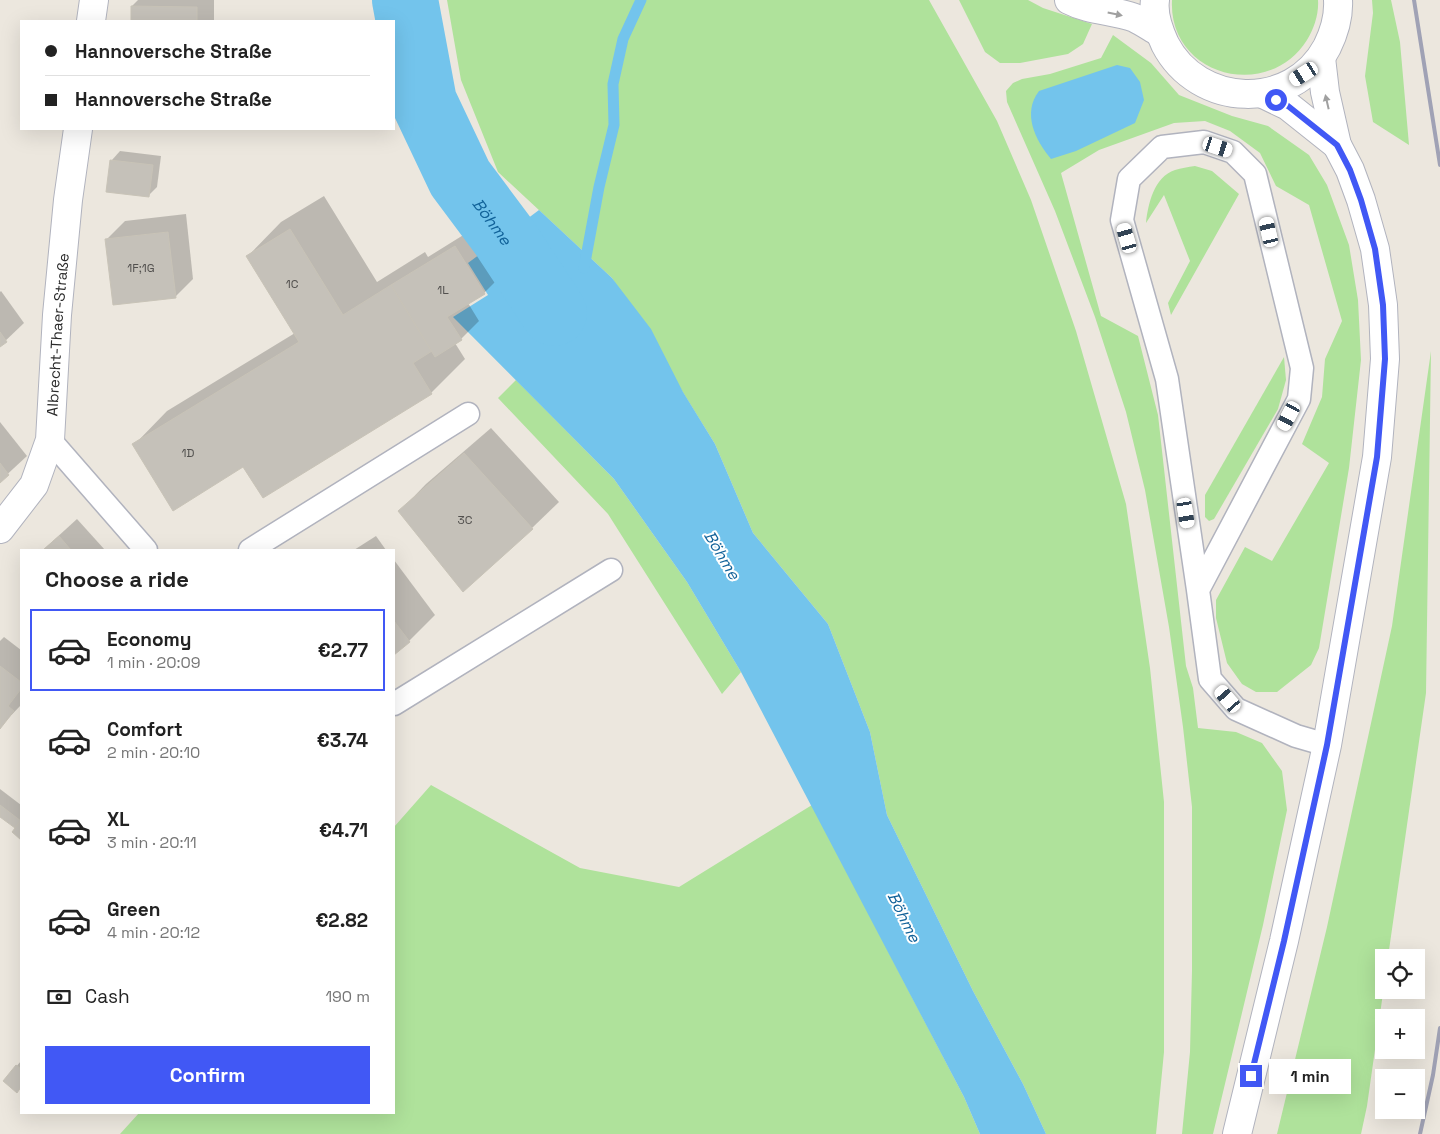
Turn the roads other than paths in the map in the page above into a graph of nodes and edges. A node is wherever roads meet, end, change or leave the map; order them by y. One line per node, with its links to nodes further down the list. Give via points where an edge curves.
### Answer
1 (94, 0): 5 (main road)
2 (1069, 0): 6 (main road, one-way to 6, via 1135,18)
3 (1155, 0): 6 (main road)
4 (1338, 0): 7 (main road, via 1333,35)
5 (91, 20)
6 (1159, 32): 8 (main road, via 1171,56 1189,74 1212,88 1237,94)
7 (1321, 58): 8 (main road, via 1285,87); 10 (main road, one-way to 7)
8 (1263, 94): 10 (main road, via 1288,106)
9 (78, 130): 12 (main road, Albrecht-Thaer-Straße, via 58,306)
10 (1337, 145): 19 (main road, via 1361,200 1375,249 1383,305 1385,359 1377,457)
11 (468, 414): 15 (lane)
12 (50, 440): 13 (main road, Albrecht-Thaer-Straße, via 34,485); 14 (lane)
13 (0, 529)
14 (145, 549)
15 (252, 549)
16 (612, 570): 18 (lane)
17 (1198, 590): 17 (lane, via 1298,399 1302,368 1255,174 1233,152 1204,142 1162,147 1129,179 1122,220 1167,379); 19 (lane, via 1210,679 1236,710 1296,736)
18 (395, 703)
19 (1327, 745): 20 (main road)
20 (1237, 1134)

